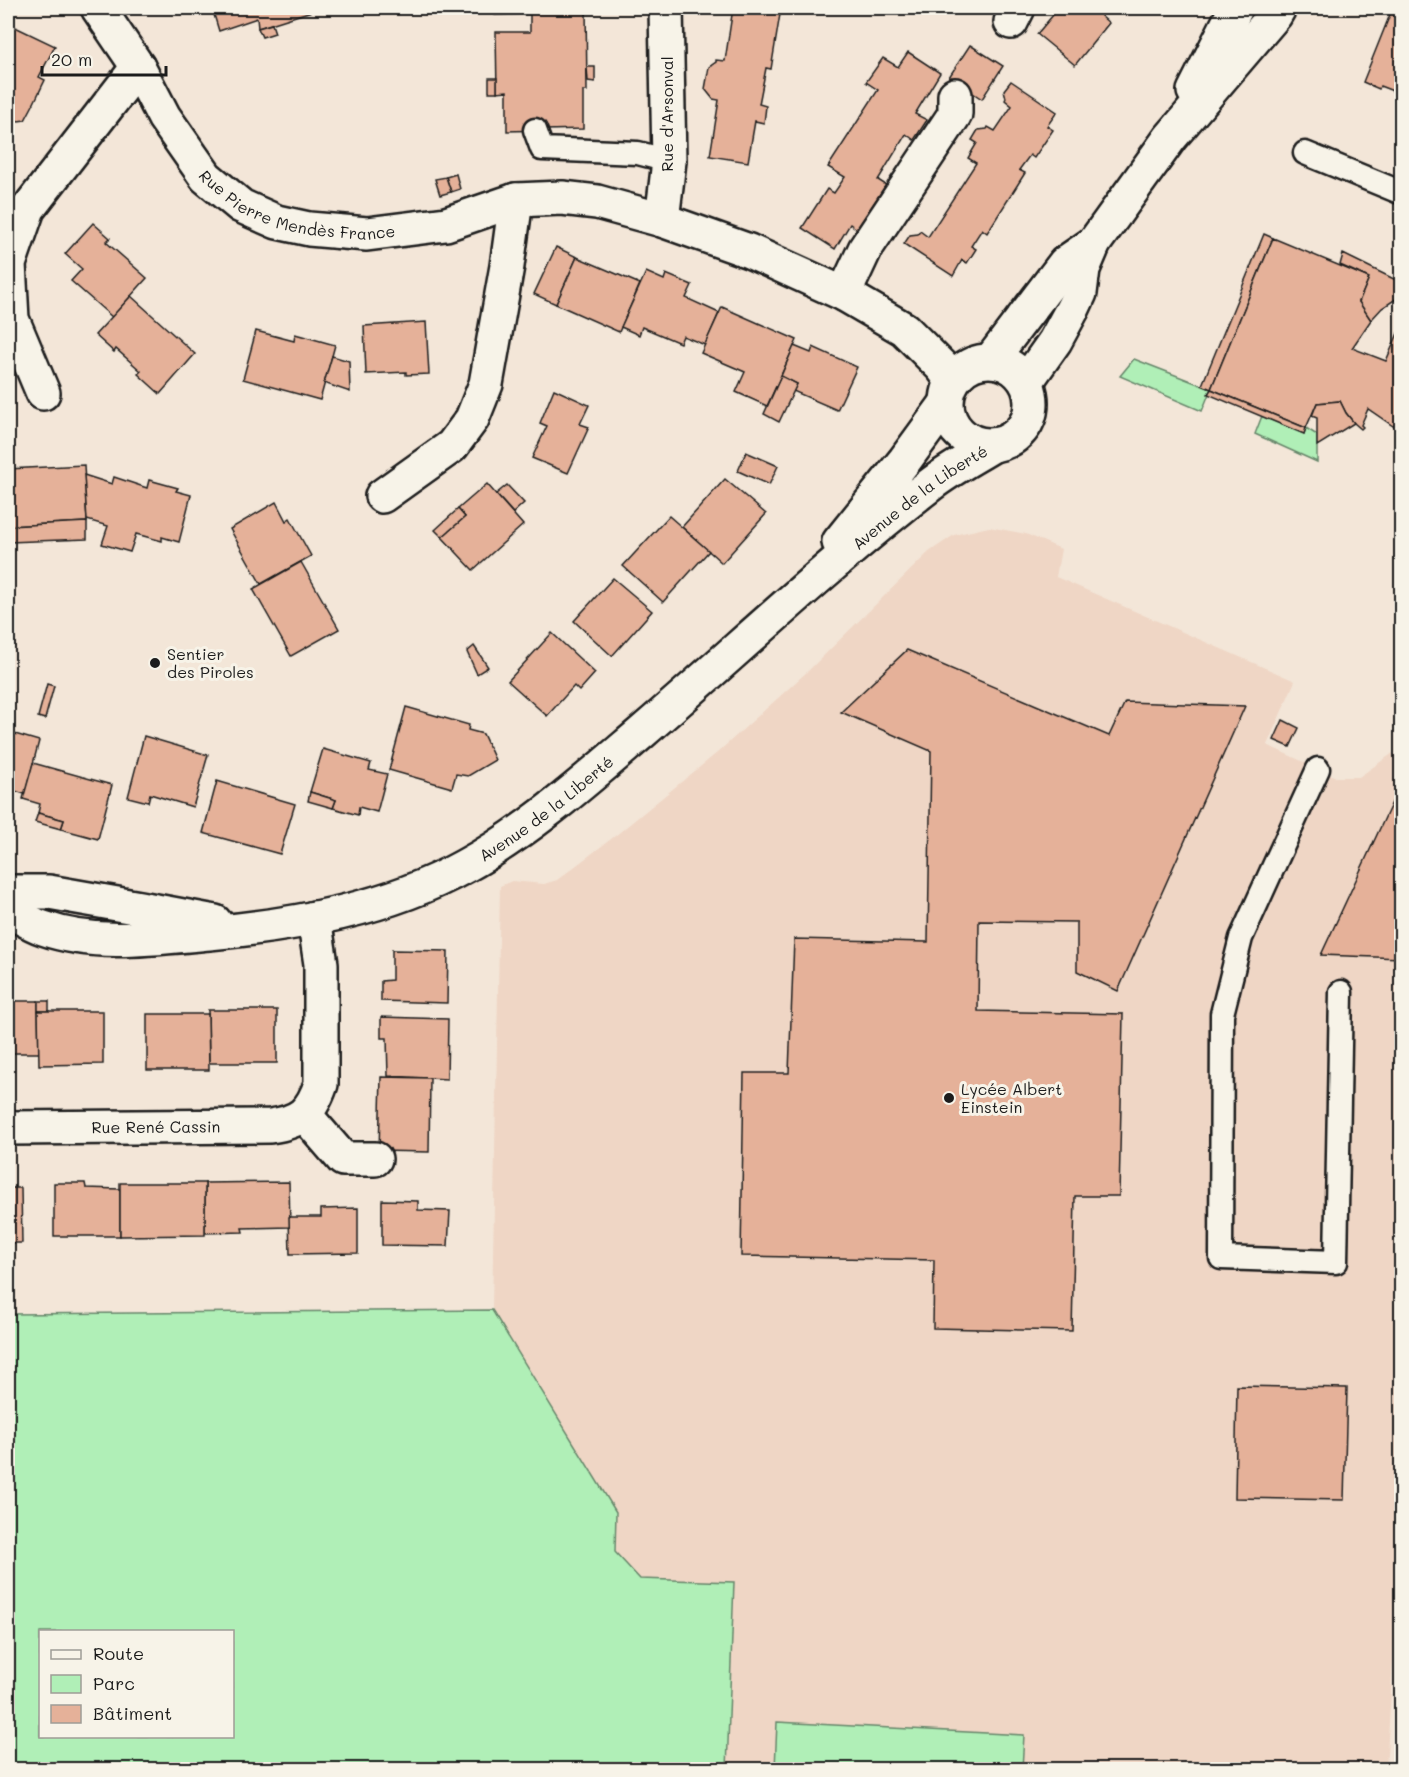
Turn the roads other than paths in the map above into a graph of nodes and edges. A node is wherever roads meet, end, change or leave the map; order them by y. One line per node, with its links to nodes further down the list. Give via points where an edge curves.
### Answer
1 (98, 8): 5 (street, Rue Pierre Mendès France)
2 (666, 8): 10 (street, Rue d'Arsonval)
3 (1236, 8): 8 (street)
4 (1279, 8): 8 (street)
5 (138, 67): 12 (street, Rue Pierre Mendès France, via 164,117 206,177 241,206 276,222 367,234 446,224); 19 (street, via 28,209 9,264 12,319)
6 (956, 95): 15 (street, via 955,114 865,249)
7 (535, 130): 10 (lane, via 542,149 638,153)
8 (1170, 138): 14 (street)
9 (1305, 153): 11 (lane)
10 (669, 161): 13 (street, Rue d'Arsonval)
11 (1401, 193)
12 (516, 200): 13 (street, Rue Pierre Mendès France, via 562,198 597,202); 21 (street, via 486,384 472,419 452,446)
13 (662, 220): 15 (street, Rue Pierre Mendès France, via 749,251)
14 (1094, 243): 16 (street, via 1065,263); 17 (street, via 1073,308)
15 (844, 294): 18 (street, Rue Pierre Mendès France, via 904,329 942,367)
16 (991, 360): 17 (street, via 1005,363); 18 (street, via 959,371)
17 (1026, 382): 20 (street, via 1031,394 1027,422 1007,441)
18 (949, 392): 20 (street, via 948,415 960,435); 22 (street, Avenue de la Liberté, via 905,460)
19 (43, 393)
20 (993, 445): 22 (street, Avenue de la Liberté, via 932,484)
21 (382, 496)
22 (793, 598): 26 (street, Avenue de la Liberté, via 722,664 538,819 465,866 410,891)
23 (1318, 769): 28 (lane, via 1241,938 1222,1014 1221,1258 1336,1262)
24 (8, 892): 27 (street, Avenue de la Liberté, via 49,892)
25 (8, 910): 27 (street, Avenue de la Liberté, via 42,928 80,938 140,940)
26 (314, 918): 27 (street, Avenue de la Liberté); 29 (street, via 321,964 321,1084 315,1101)
27 (249, 929)
28 (1341, 992)
29 (304, 1114): 30 (street, Rue René Cassin, via 287,1124 270,1126); 31 (street, via 343,1159)
30 (8, 1128)
31 (375, 1159)

